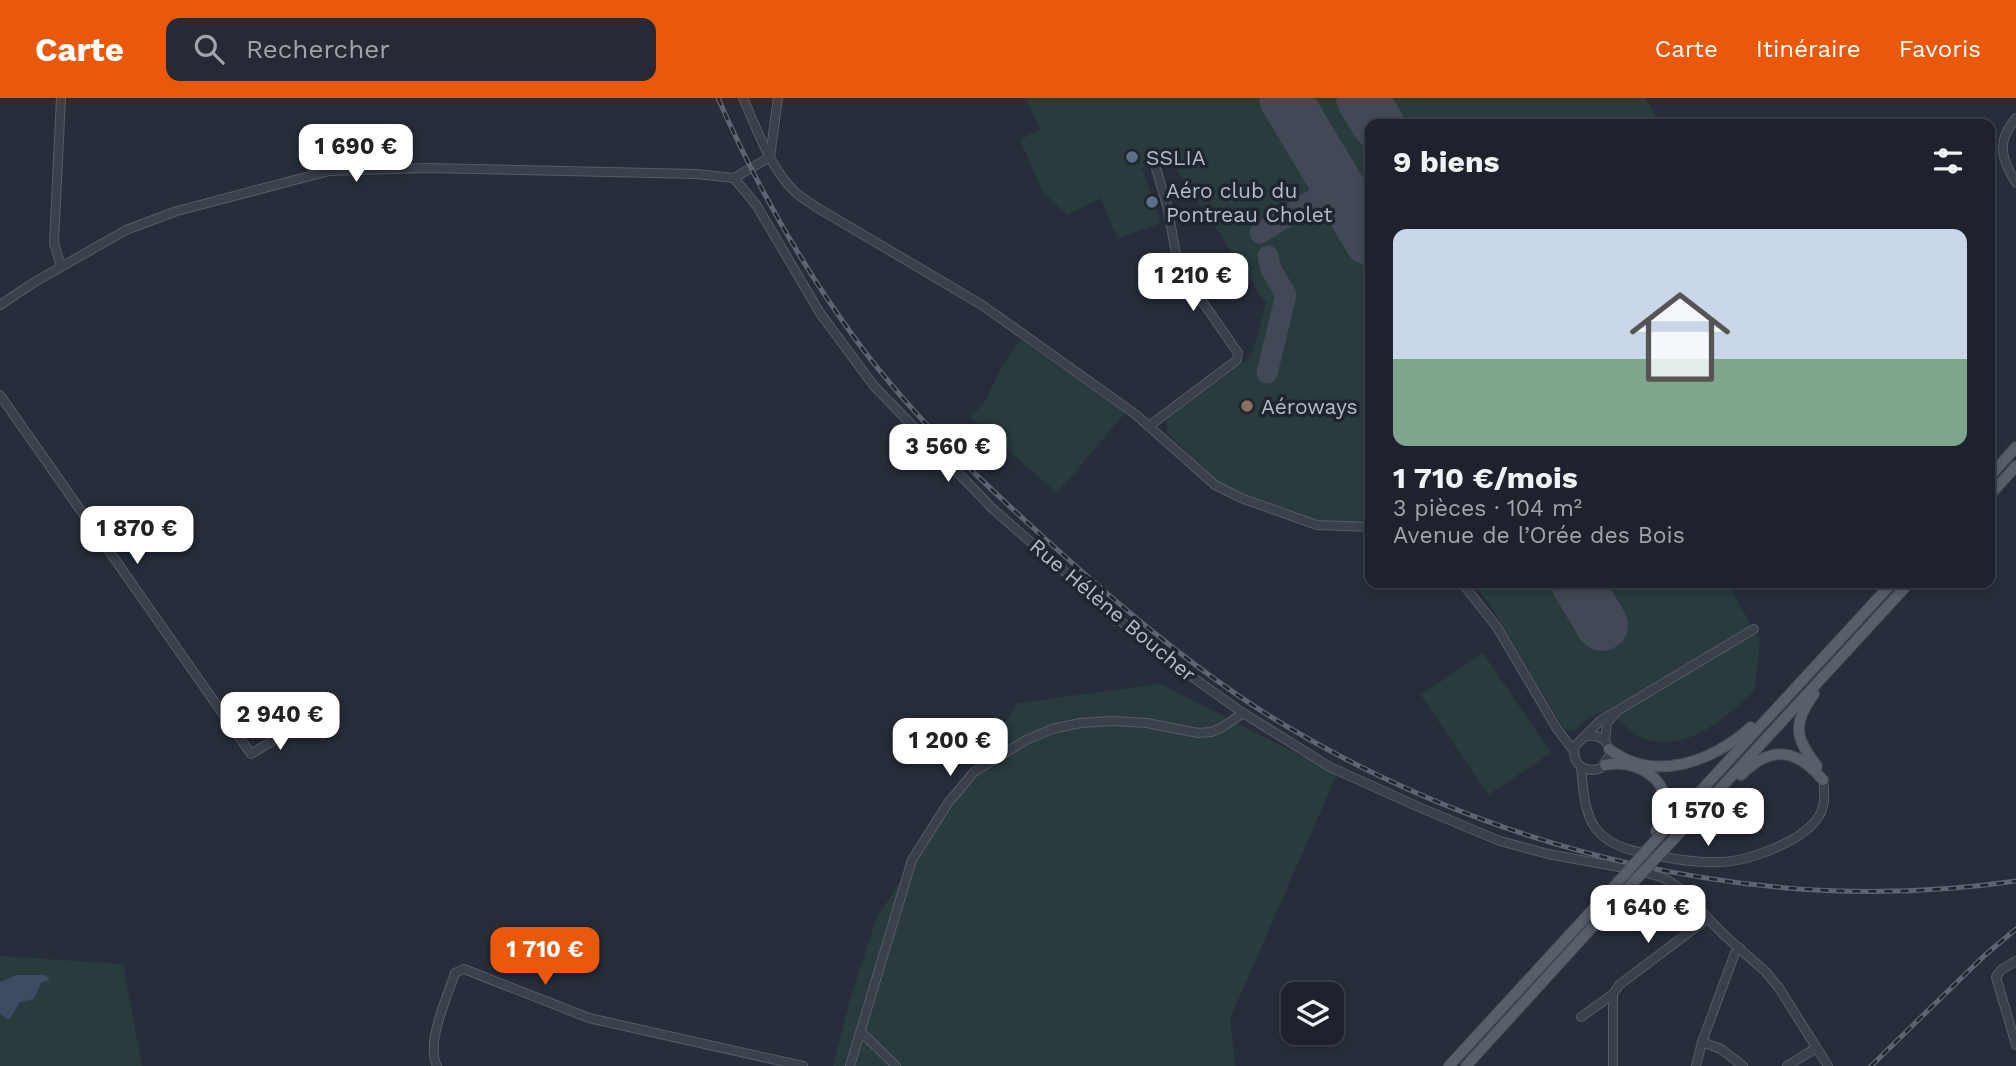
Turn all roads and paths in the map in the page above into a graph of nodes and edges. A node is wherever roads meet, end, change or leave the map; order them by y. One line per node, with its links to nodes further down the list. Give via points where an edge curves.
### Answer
1 (61, 98): 9 (street, via 54,243)
2 (743, 98): 5 (street)
3 (778, 98): 5 (street)
4 (2016, 118): 8 (street, via 2002,147)
5 (771, 157): 7 (street); 12 (street, via 794,191 816,207 982,306)
6 (1156, 168): 12 (street, via 1177,260 1238,353 1237,360)
7 (734, 177): 9 (street, via 427,168 329,171 177,211 126,230); 25 (street, Rue Hélène Boucher, via 757,206 820,313 874,386 993,509 1153,649)
8 (2016, 183)
9 (61, 266): 10 (street)
10 (0, 306)
11 (0, 396): 26 (street, via 251,754)
12 (1149, 426): 17 (street, via 1199,473 1229,493 1317,525)
13 (2016, 447): 15 (main road)
14 (2016, 466): 16 (main road)
15 (1995, 470)
16 (1995, 489)
17 (1365, 527)
18 (1466, 588): 27 (street, via 1497,626)
19 (1887, 588): 23 (main road)
20 (1904, 588): 22 (main road)
21 (1754, 629): 24 (street)
22 (1833, 666): 34 (main road, via 1799,724 1801,743); 36 (main road)
23 (1778, 706): 29 (main road, via 1727,747 1685,764 1648,765 1627,759); 37 (main road)
24 (1617, 711): 28 (street); 29 (street, via 1607,723)
25 (1243, 713): 39 (street, Rue Hélène Boucher, via 1330,767 1500,841 1664,878); 44 (street, via 1211,732 1112,720 1052,729 974,772 912,860)
26 (295, 727)
27 (1562, 735): 28 (street); 30 (street)
28 (1585, 737): 29 (street, via 1597,736); 30 (street)
29 (1607, 745): 31 (street)
30 (1574, 751): 32 (street)
31 (1605, 765): 33 (street); 37 (main road, via 1642,770 1661,785 1666,805)
32 (1581, 767): 33 (street); 35 (street)
33 (1593, 771): 35 (street)
34 (1823, 780): 35 (street, via 1824,805 1812,825 1768,850 1719,862 1690,862 1622,848 1595,827); 36 (main road, via 1790,754 1760,758)
35 (1585, 794)
36 (1687, 825): 38 (main road, bridge)
37 (1659, 833): 38 (main road, bridge)
38 (1623, 885): 54 (main road); 55 (main road)
39 (1708, 918): 40 (street, Rue Hélène Boucher); 42 (street)
40 (1740, 948): 45 (street); 47 (street, Rue Hélène Boucher, via 1779,988)
41 (2016, 961): 46 (street, via 1996,977)
42 (1613, 994): 43 (street); 56 (street)
43 (1581, 1017)
44 (861, 1032): 52 (street); 53 (street)
45 (1702, 1042): 57 (street); 58 (street, via 1721,1049)
46 (2016, 1045)
47 (1816, 1048): 59 (street); 60 (street, Rue Hélène Boucher)
48 (759, 1056): 49 (street, via 589,1018 464,969 455,973 435,1036 433,1059); 50 (street); 51 (street)
49 (437, 1066)
50 (756, 1066)
51 (803, 1066)
52 (850, 1066)
53 (896, 1066)
54 (1449, 1066)
55 (1466, 1066)
56 (1613, 1066)
57 (1696, 1066)
58 (1743, 1066)
59 (1787, 1066)
60 (1828, 1066)

